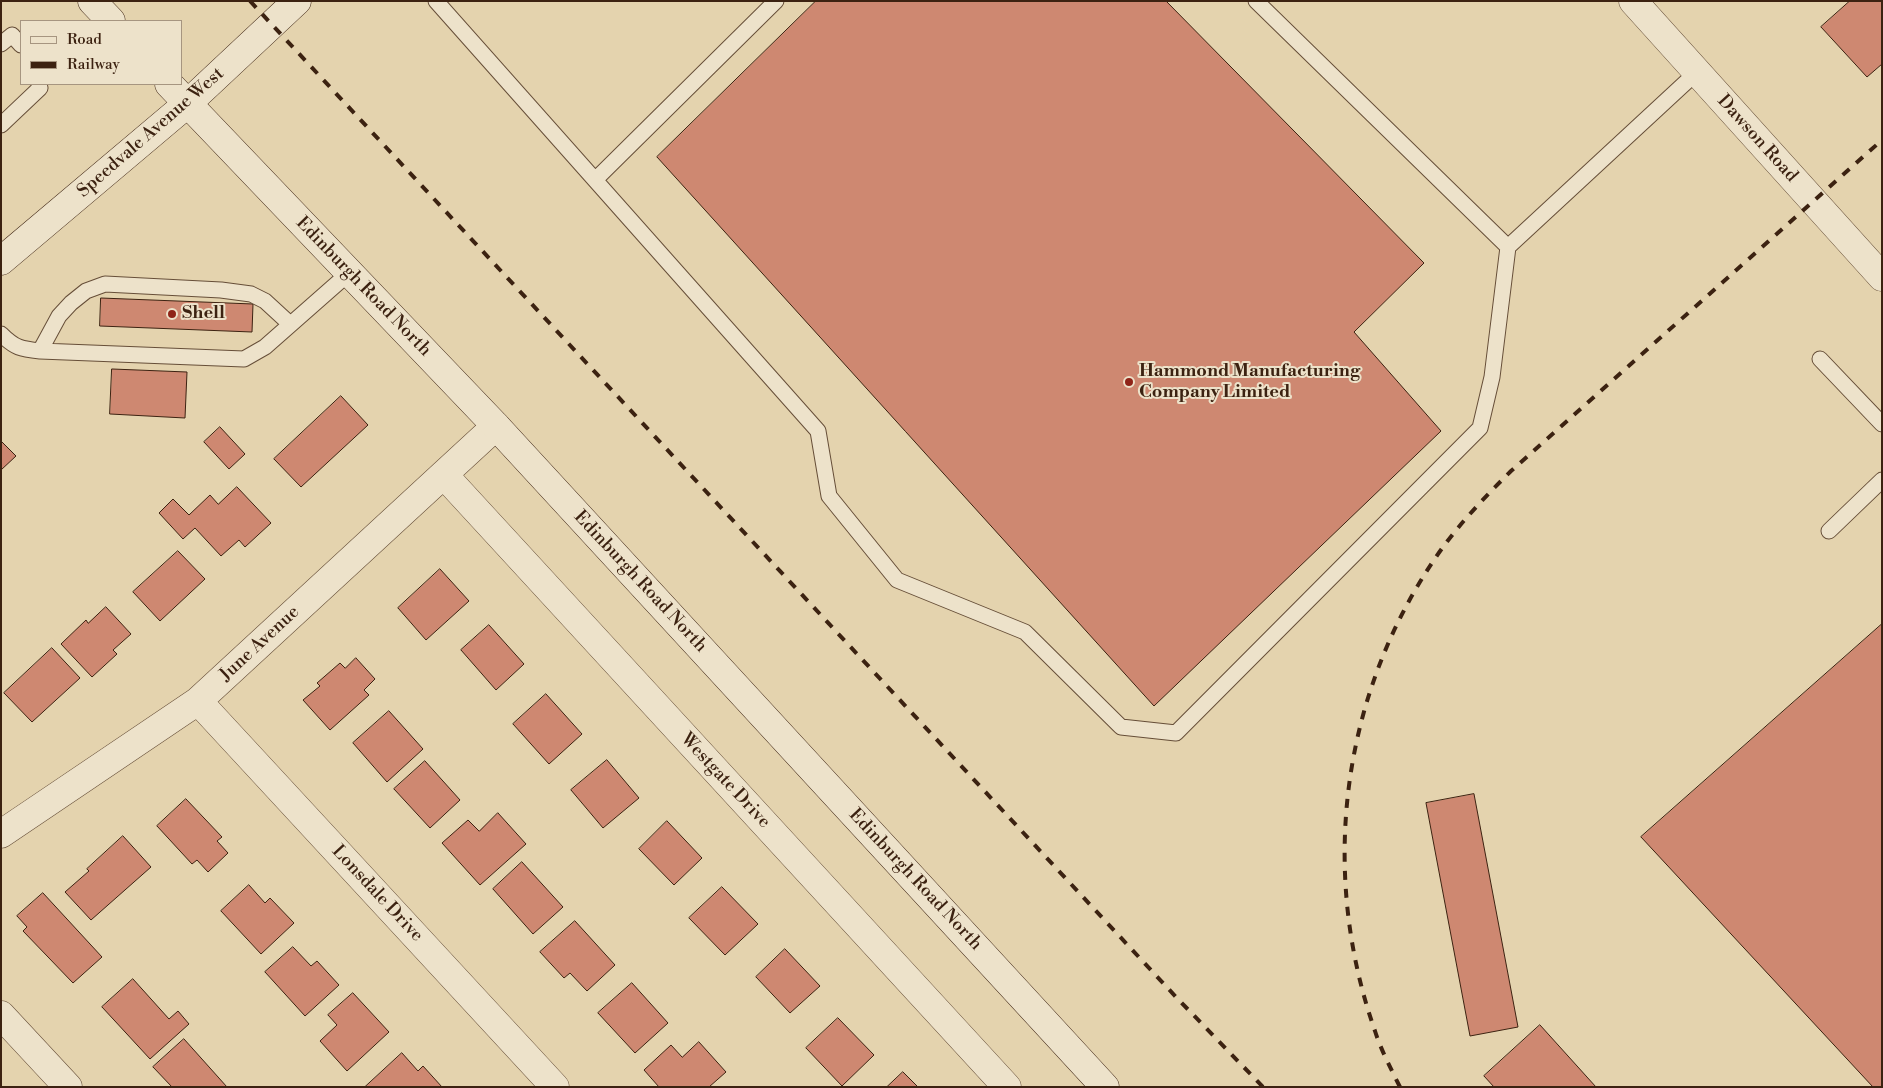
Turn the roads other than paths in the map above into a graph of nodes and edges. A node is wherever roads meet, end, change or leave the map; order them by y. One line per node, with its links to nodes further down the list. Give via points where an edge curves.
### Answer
1 (92, 1): 7 (street)
2 (298, 1): 13 (street, Speedvale Avenue West)
3 (436, 1): 15 (lane)
4 (776, 1): 15 (lane)
5 (1256, 1): 16 (lane)
6 (1633, 1): 10 (street, Dawson Road)
7 (110, 20)
8 (1, 44): 9 (lane, via 12,35)
9 (20, 44)
10 (1697, 72): 16 (lane); 19 (street, Dawson Road)
11 (40, 85): 14 (lane, via 40,88 20,97)
12 (170, 85): 13 (street, Edinburgh Road North)
13 (187, 104): 17 (street, Speedvale Avenue West); 18 (street, Edinburgh Road North)
14 (1, 124)
15 (595, 180): 16 (lane, via 818,431 829,496 897,580 1025,632 1121,728 1176,733 1480,428 1492,376)
16 (1508, 246)
17 (5, 251)
18 (349, 273): 20 (lane); 25 (street, Edinburgh Road North)
19 (1882, 277)
20 (290, 324): 22 (lane, via 265,347 244,359); 22 (lane, via 265,301 251,294 105,284 86,291 71,303 59,316)
21 (1, 334): 22 (lane, via 21,349)
22 (40, 351)
23 (1820, 359): 24 (lane)
24 (1882, 424)
25 (496, 426): 26 (street, June Avenue); 35 (street, Edinburgh Road North)
26 (444, 475): 29 (street, June Avenue); 34 (street, Westgate Drive)
27 (1882, 480): 28 (lane)
28 (1829, 531)
29 (198, 701): 30 (street, June Avenue); 33 (street, Lonsdale Drive)
30 (1, 834)
31 (1, 1014): 32 (street)
32 (68, 1087)
33 (555, 1087)
34 (1007, 1087)
35 (1105, 1087)

